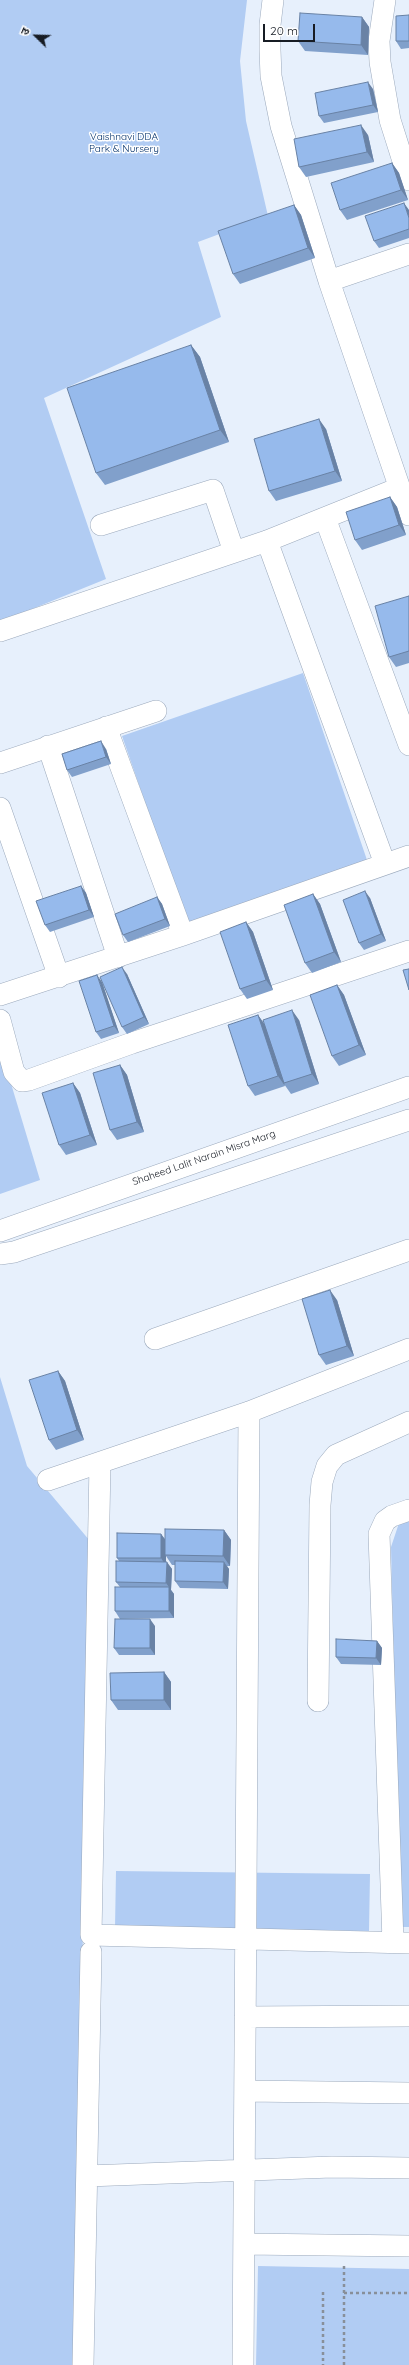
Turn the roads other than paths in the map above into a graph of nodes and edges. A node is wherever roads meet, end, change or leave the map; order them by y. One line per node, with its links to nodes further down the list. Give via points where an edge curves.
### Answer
1 (274, 0): 5 (street, via 270,25 271,76 280,126)
2 (385, 0): 3 (street, via 379,41 380,62 390,120)
3 (409, 180)
4 (409, 254): 5 (street)
5 (329, 281): 6 (street)
6 (399, 488): 7 (street); 8 (street)
7 (409, 515)
8 (324, 518): 10 (street); 15 (street)
9 (101, 525): 11 (street, via 213,490)
10 (267, 541): 11 (street); 20 (street)
11 (234, 552): 12 (street)
12 (0, 631)
13 (156, 711): 14 (street)
14 (106, 727): 16 (street); 21 (street)
15 (409, 745)
16 (48, 746): 17 (street); 23 (street)
17 (0, 763)
18 (0, 808): 24 (street)
19 (409, 856): 20 (street)
20 (385, 864): 21 (street)
21 (183, 935): 23 (street)
22 (409, 951): 26 (street, via 29,1080 22,1081 14,1072)
23 (118, 957): 24 (street)
24 (59, 976): 25 (street)
25 (0, 995)
26 (0, 1020)
27 (409, 1087): 29 (street, Shaheed Lalit Narain Misra Marg)
28 (409, 1120): 31 (street, via 14,1252)
29 (0, 1231)
30 (409, 1250): 32 (street)
31 (0, 1254)
32 (155, 1339)
33 (409, 1349): 34 (street)
34 (249, 1412): 36 (street); 40 (street)
35 (409, 1422): 39 (street, via 336,1455 327,1466 322,1482 320,1505)
36 (100, 1463): 37 (street); 40 (street, via 91,1935)
37 (48, 1480)
38 (409, 1510): 41 (street, via 385,1521 379,1534)
39 (318, 1702)
40 (245, 1939): 41 (street); 44 (street)
41 (401, 1943)
42 (91, 1952): 49 (street)
43 (409, 2016): 44 (street)
44 (245, 2017): 45 (street)
45 (245, 2091): 46 (street); 48 (street)
46 (409, 2092)
47 (409, 2168): 48 (street)
48 (245, 2170): 49 (street); 50 (street)
49 (87, 2176): 52 (street)
50 (244, 2244): 51 (street); 53 (street)
51 (409, 2246)
52 (83, 2365)
53 (244, 2365)

